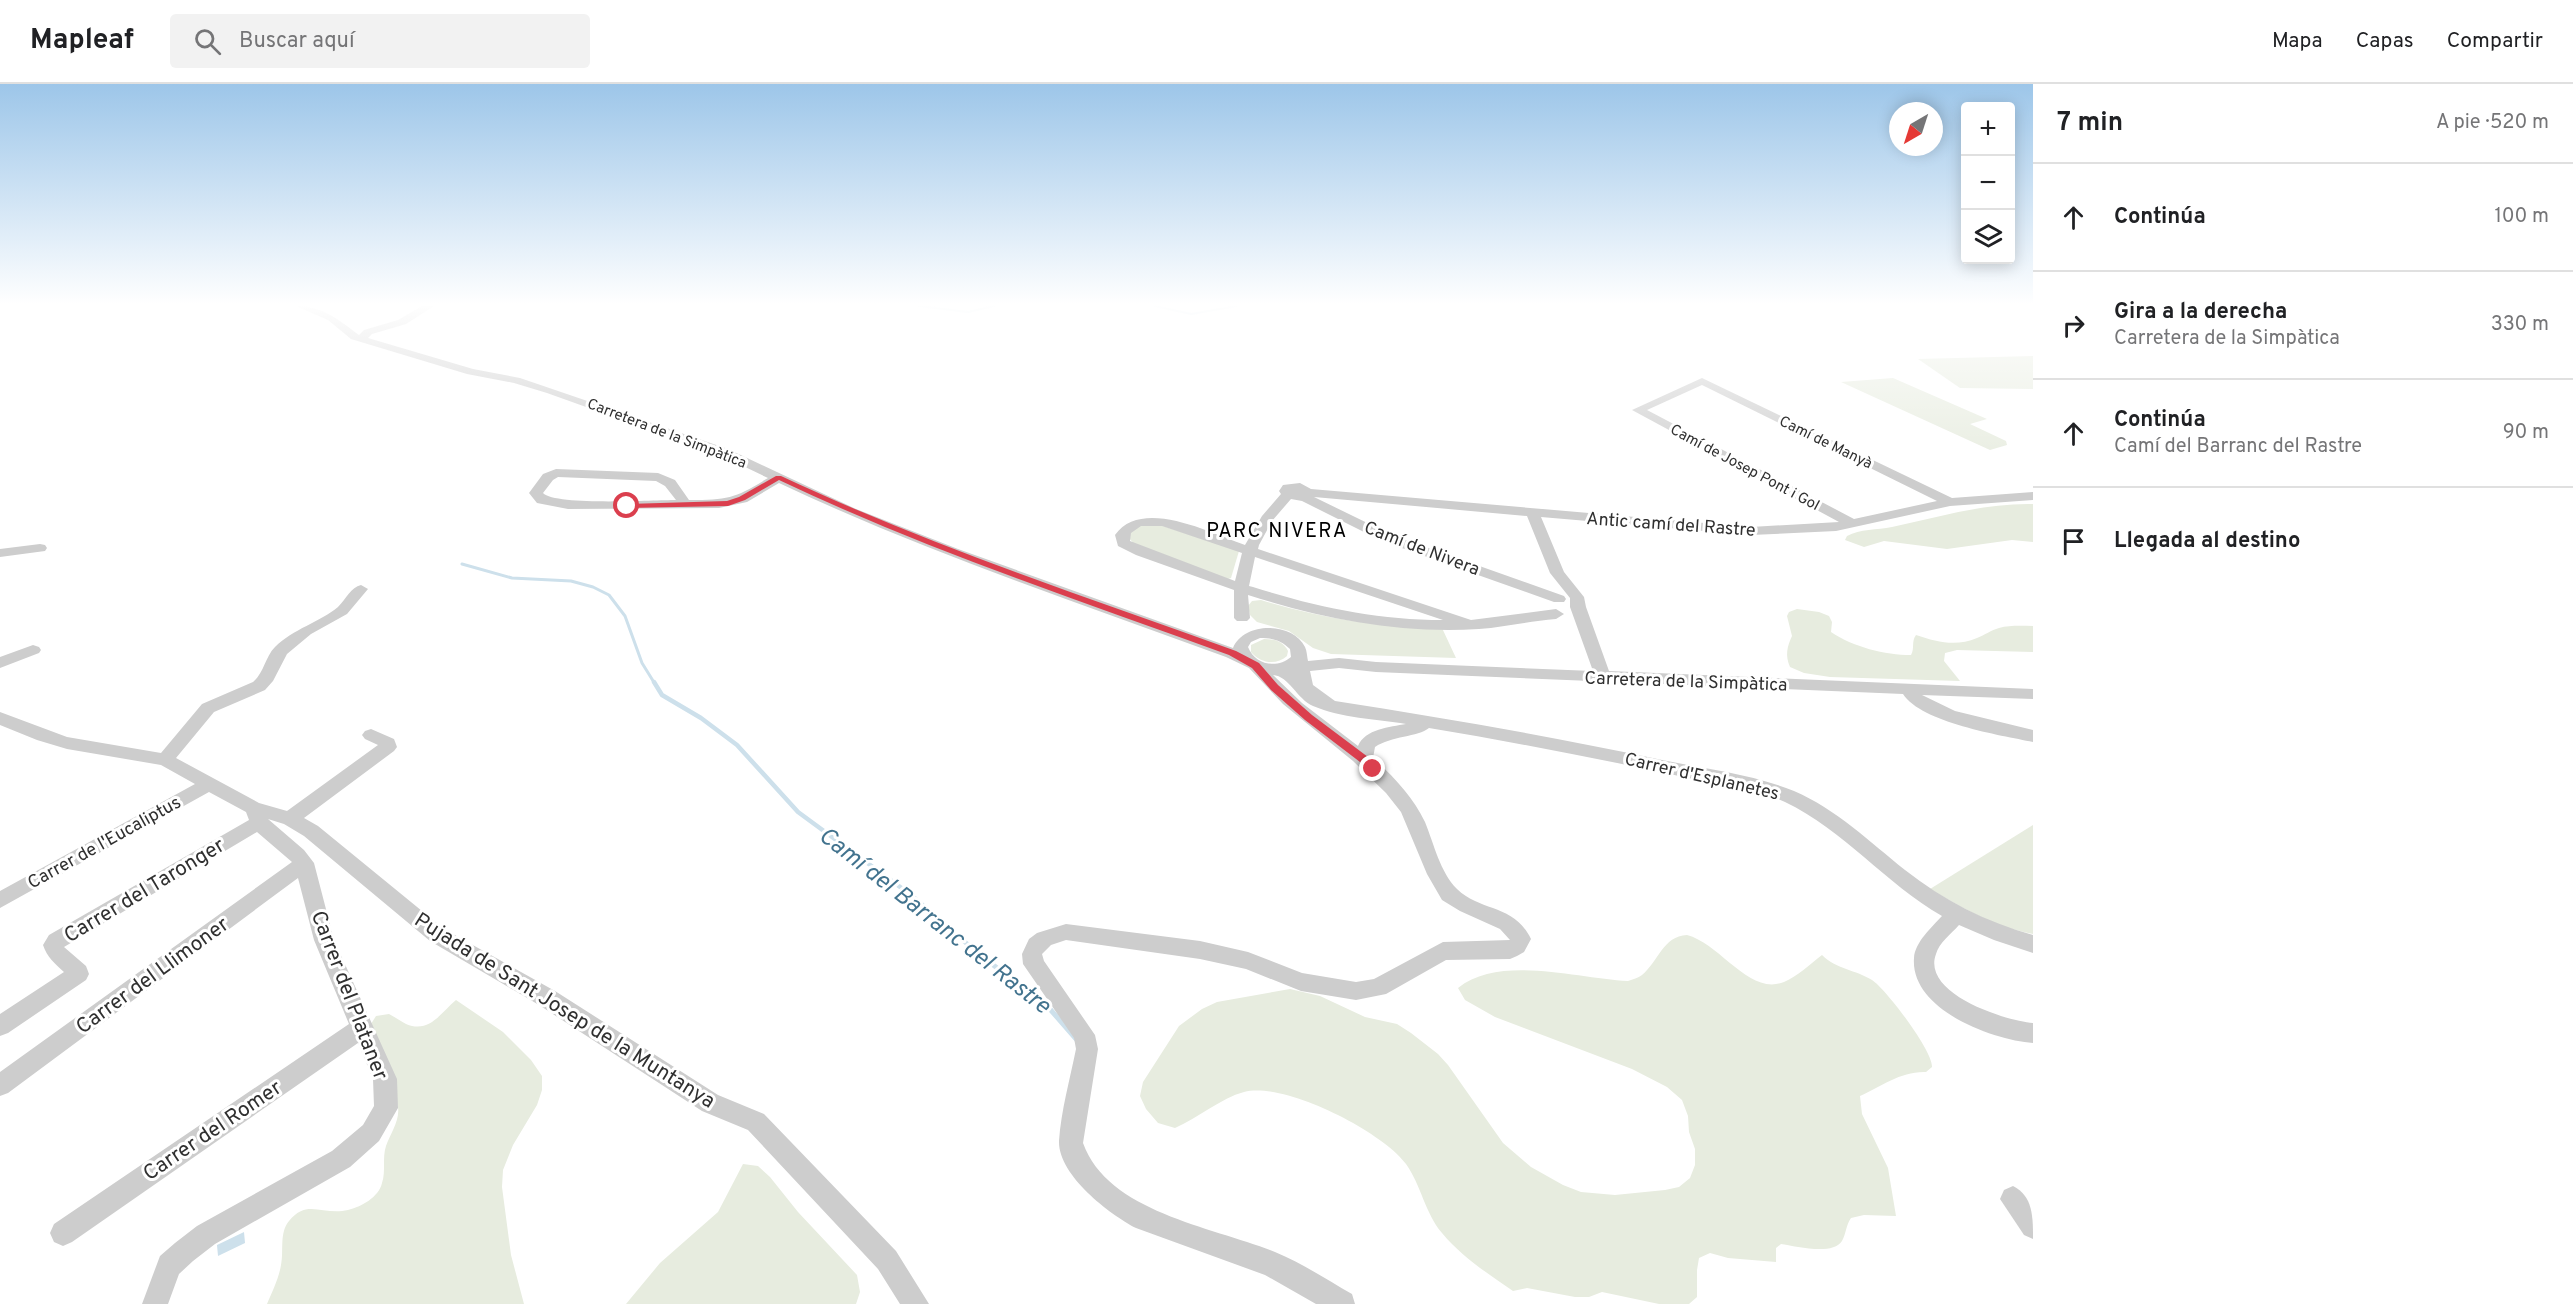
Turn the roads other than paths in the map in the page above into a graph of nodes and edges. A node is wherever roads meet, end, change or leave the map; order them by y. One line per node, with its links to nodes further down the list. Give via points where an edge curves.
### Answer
1 (441, 363): 3 (street, Carretera de la Simpàtica, via 551,391 724,452)
2 (1702, 381): 6 (street, Camí de Manyà); 9 (street, Camí de Josep Pont i Gol, via 1638,410)
3 (779, 477): 7 (street, via 734,502); 19 (street, Carretera de la Simpàtica, via 851,512 953,552)
4 (1306, 495): 8 (street, Antic camí del Rastre); 11 (street, Antic camí del Rastre, via 1303,488 1286,489 1288,494 1264,523); 15 (street, Camí de Nivera, via 1387,538)
5 (2033, 496): 6 (street, Antic camí del Rastre)
6 (1950, 502): 9 (street, Antic camí del Rastre)
7 (686, 505): 7 (street, via 567,505 542,500 536,494 548,477 556,473 643,476 666,480)
8 (1533, 513): 9 (street, Antic camí del Rastre, via 1751,531 1819,529); 15 (street, via 1557,573 1577,597)
9 (1851, 523)
10 (39, 548): 12 (street)
11 (1251, 550): 13 (street); 13 (street, via 1163,522 1142,521 1128,526 1122,535 1124,543 1141,552); 17 (street)
12 (0, 553)
13 (1240, 588): 16 (street); 17 (street, via 1299,608 1351,619)
14 (361, 589): 35 (street, via 342,610 280,651 259,686 208,708)
15 (1561, 609): 17 (street); 26 (street)
16 (1242, 618): 18 (street); 20 (street)
17 (1469, 624)
18 (1274, 633): 20 (street, Carretera de la Simpàtica, via 1257,633); 22 (street)
19 (1197, 640): 20 (street, Carretera de la Simpàtica, via 1217,644); 25 (street, Carretera de la Simpàtica)
20 (1243, 640): 25 (street, via 1241,652)
21 (33, 650): 23 (street)
22 (1289, 662): 24 (street, Carretera de la Simpàtica); 24 (street, Carretera de la Simpàtica, via 1308,652); 25 (street); 27 (street, via 1273,674); 31 (street, Carrer d'Esplanetes, via 1288,675 1305,695 1331,706)
23 (0, 663)
24 (1339, 663): 26 (street, Carretera de la Simpàtica)
25 (1252, 664): 27 (street)
26 (1604, 677): 28 (street, Carretera de la Simpàtica)
27 (1275, 687): 34 (street)
28 (1913, 690): 29 (street, Carretera de la Simpàtica); 33 (street, via 1914,698 1938,710)
29 (2033, 694)
30 (3, 721): 35 (street, Pujada de Sant Josep de la Muntanya, via 67,742)
31 (1448, 725): 34 (street, via 1415,726 1381,735 1367,744); 41 (street, Carrer d'Esplanetes, via 1599,752 1782,794 1807,806 1914,888)
32 (371, 735): 38 (street, via 388,743 388,747)
33 (2033, 736)
34 (1364, 759): 52 (street, via 1404,801 1449,894 1507,922 1521,939 1517,946 1509,950 1443,951 1378,988 1356,991 1301,982 1248,961 1200,950 1066,932 1044,939 1032,954 1034,964 1084,1035 1088,1049 1071,1143 1088,1176 1107,1196 1137,1215 1272,1264)
35 (165, 760): 36 (street, Pujada de Sant Josep de la Muntanya)
36 (208, 784): 37 (street, Pujada de Sant Josep de la Muntanya); 40 (street, Carrer de l'Eucaliptus)
37 (255, 815): 38 (street, Pujada de Sant Josep de la Muntanya); 39 (street); 43 (street, Carrer del Taronger, via 56,941 55,951 78,974)
38 (290, 819): 51 (street, Pujada de Sant Josep de la Muntanya, via 311,831 437,935 547,998 710,1103 756,1122 886,1260)
39 (304, 863): 44 (street, Carrer del Plataner, via 324,940); 46 (street, Carrer del Llimoner)
40 (0, 900)
41 (1957, 914): 42 (street, Carrer d'Esplanetes); 45 (street, via 1926,951 1929,979 1938,992 1970,1016 2016,1033)
42 (2033, 944)
43 (0, 1026)
44 (362, 1028): 49 (street, Carrer del Romer); 50 (street, Carrer del Plataner, via 386,1087 386,1108 371,1133 341,1159 206,1235 184,1252 169,1265)
45 (2033, 1033)
46 (0, 1085)
47 (2013, 1199): 48 (street)
48 (2033, 1226)
49 (63, 1233)
50 (155, 1304)
51 (916, 1304)
52 (1342, 1304)

